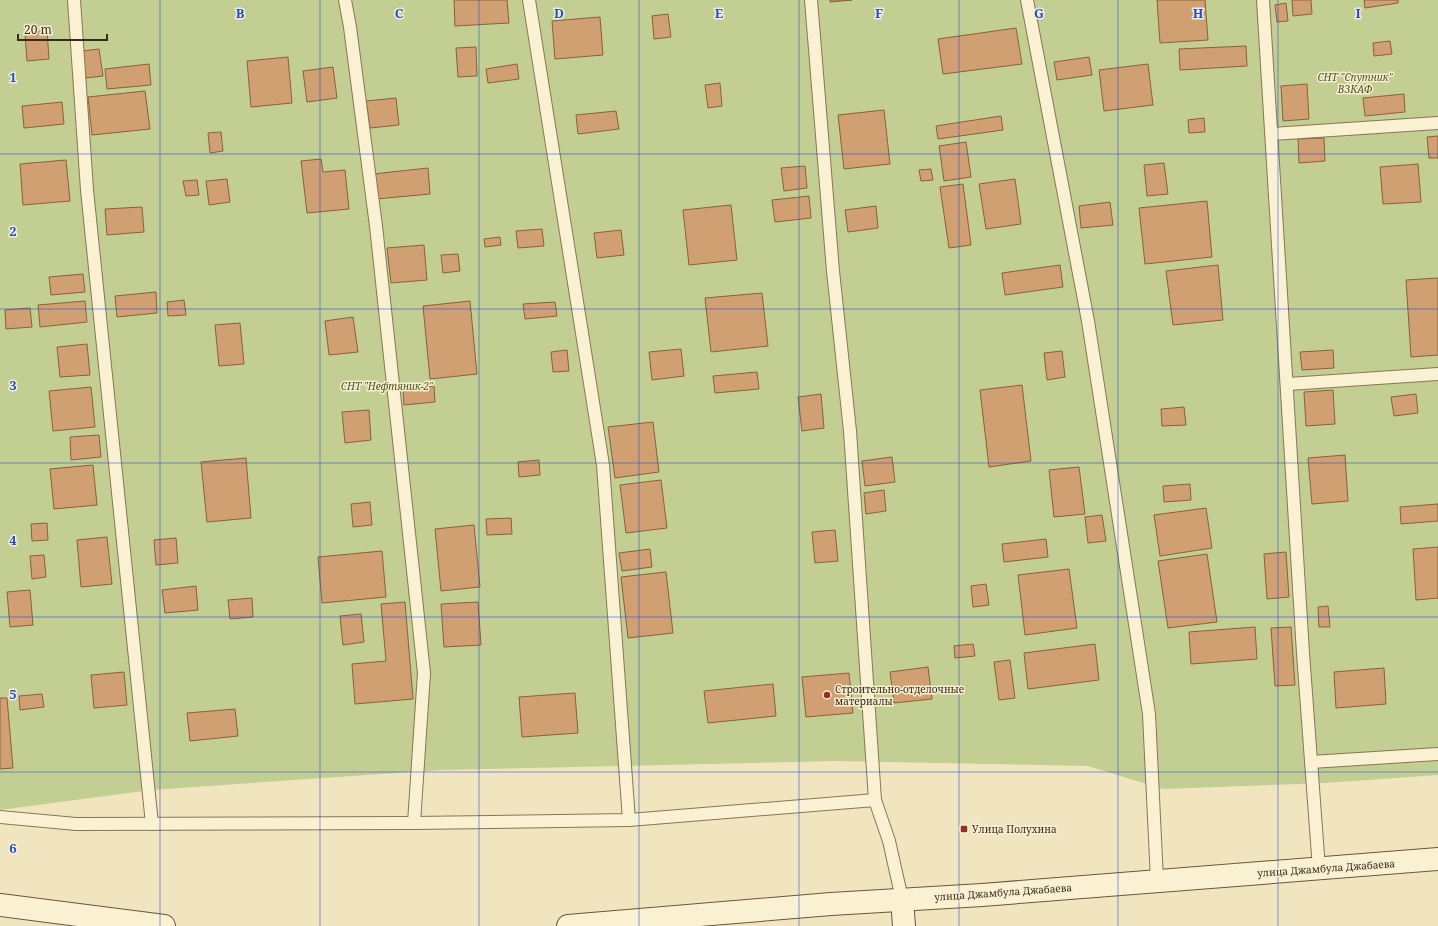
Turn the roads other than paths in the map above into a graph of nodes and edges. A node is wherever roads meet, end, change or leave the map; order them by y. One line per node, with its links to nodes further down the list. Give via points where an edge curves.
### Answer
1 (74, 0): 17 (lane, via 87,190)
2 (345, 0): 16 (lane, via 376,226 424,673)
3 (529, 0): 15 (lane, via 603,465)
4 (810, 0): 13 (lane, via 833,271 850,431)
5 (1027, 0): 20 (lane, via 1088,321 1149,714)
6 (1263, 0): 8 (lane)
7 (1438, 123): 8 (lane)
8 (1272, 134): 10 (lane)
9 (1438, 374): 10 (lane)
10 (1288, 384): 12 (lane)
11 (1438, 754): 12 (lane)
12 (1311, 762): 19 (lane)
13 (875, 800): 15 (lane); 21 (lane)
14 (0, 817): 17 (lane, via 76,824)
15 (629, 820): 16 (lane)
16 (414, 823): 17 (lane)
17 (152, 824)
18 (1438, 859): 19 (main road, улица Джамбула Джабаева)
19 (1319, 869): 20 (main road, улица Джамбула Джабаева)
20 (1157, 880): 21 (main road, улица Джамбула Джабаева)
21 (902, 899): 24 (main road, улица Джамбула Джабаева); 25 (main road)
22 (0, 905): 23 (main road)
23 (164, 926)
24 (568, 926)
25 (904, 926)

